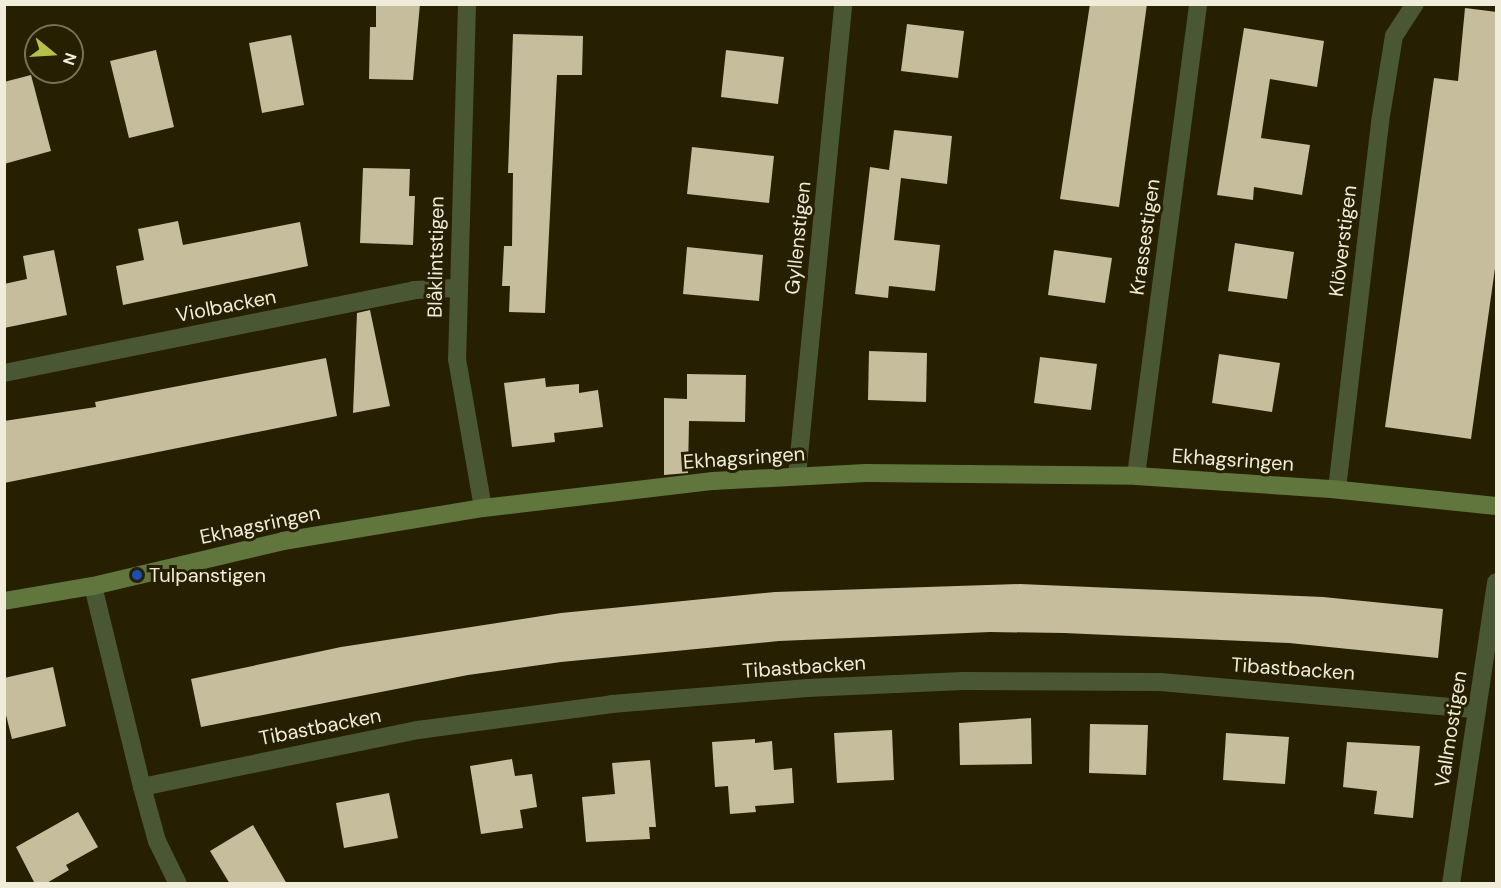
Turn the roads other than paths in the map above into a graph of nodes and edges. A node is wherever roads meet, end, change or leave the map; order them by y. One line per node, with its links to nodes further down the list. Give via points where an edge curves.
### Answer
1 (467, 4): 5 (street, Blåklintstigen)
2 (843, 4): 7 (street, Gyllenstigen)
3 (1198, 4): 8 (street, Krassestigen)
4 (1415, 4): 9 (street, Klöverstigen, via 1394,36 1380,122)
5 (456, 288): 6 (street, Violbacken, via 414,290); 11 (street, Blåklintstigen, via 457,359)
6 (4, 373)
7 (797, 476): 8 (street, Ekhagsringen); 11 (street, Ekhagsringen, via 713,481)
8 (1136, 476): 9 (street, Ekhagsringen)
9 (1337, 489): 10 (street, Ekhagsringen)
10 (1497, 506)
11 (483, 508): 13 (street, Ekhagsringen, via 283,541)
12 (1497, 582): 15 (street, Vallmostigen)
13 (93, 586): 14 (street, Ekhagsringen); 16 (street)
14 (4, 601)
15 (1477, 709): 16 (street, Tibastbacken, via 1161,682 963,681 807,688 612,704 418,730); 18 (street, Vallmostigen)
16 (142, 787): 17 (street, via 158,842)
17 (178, 884)
18 (1451, 884)

